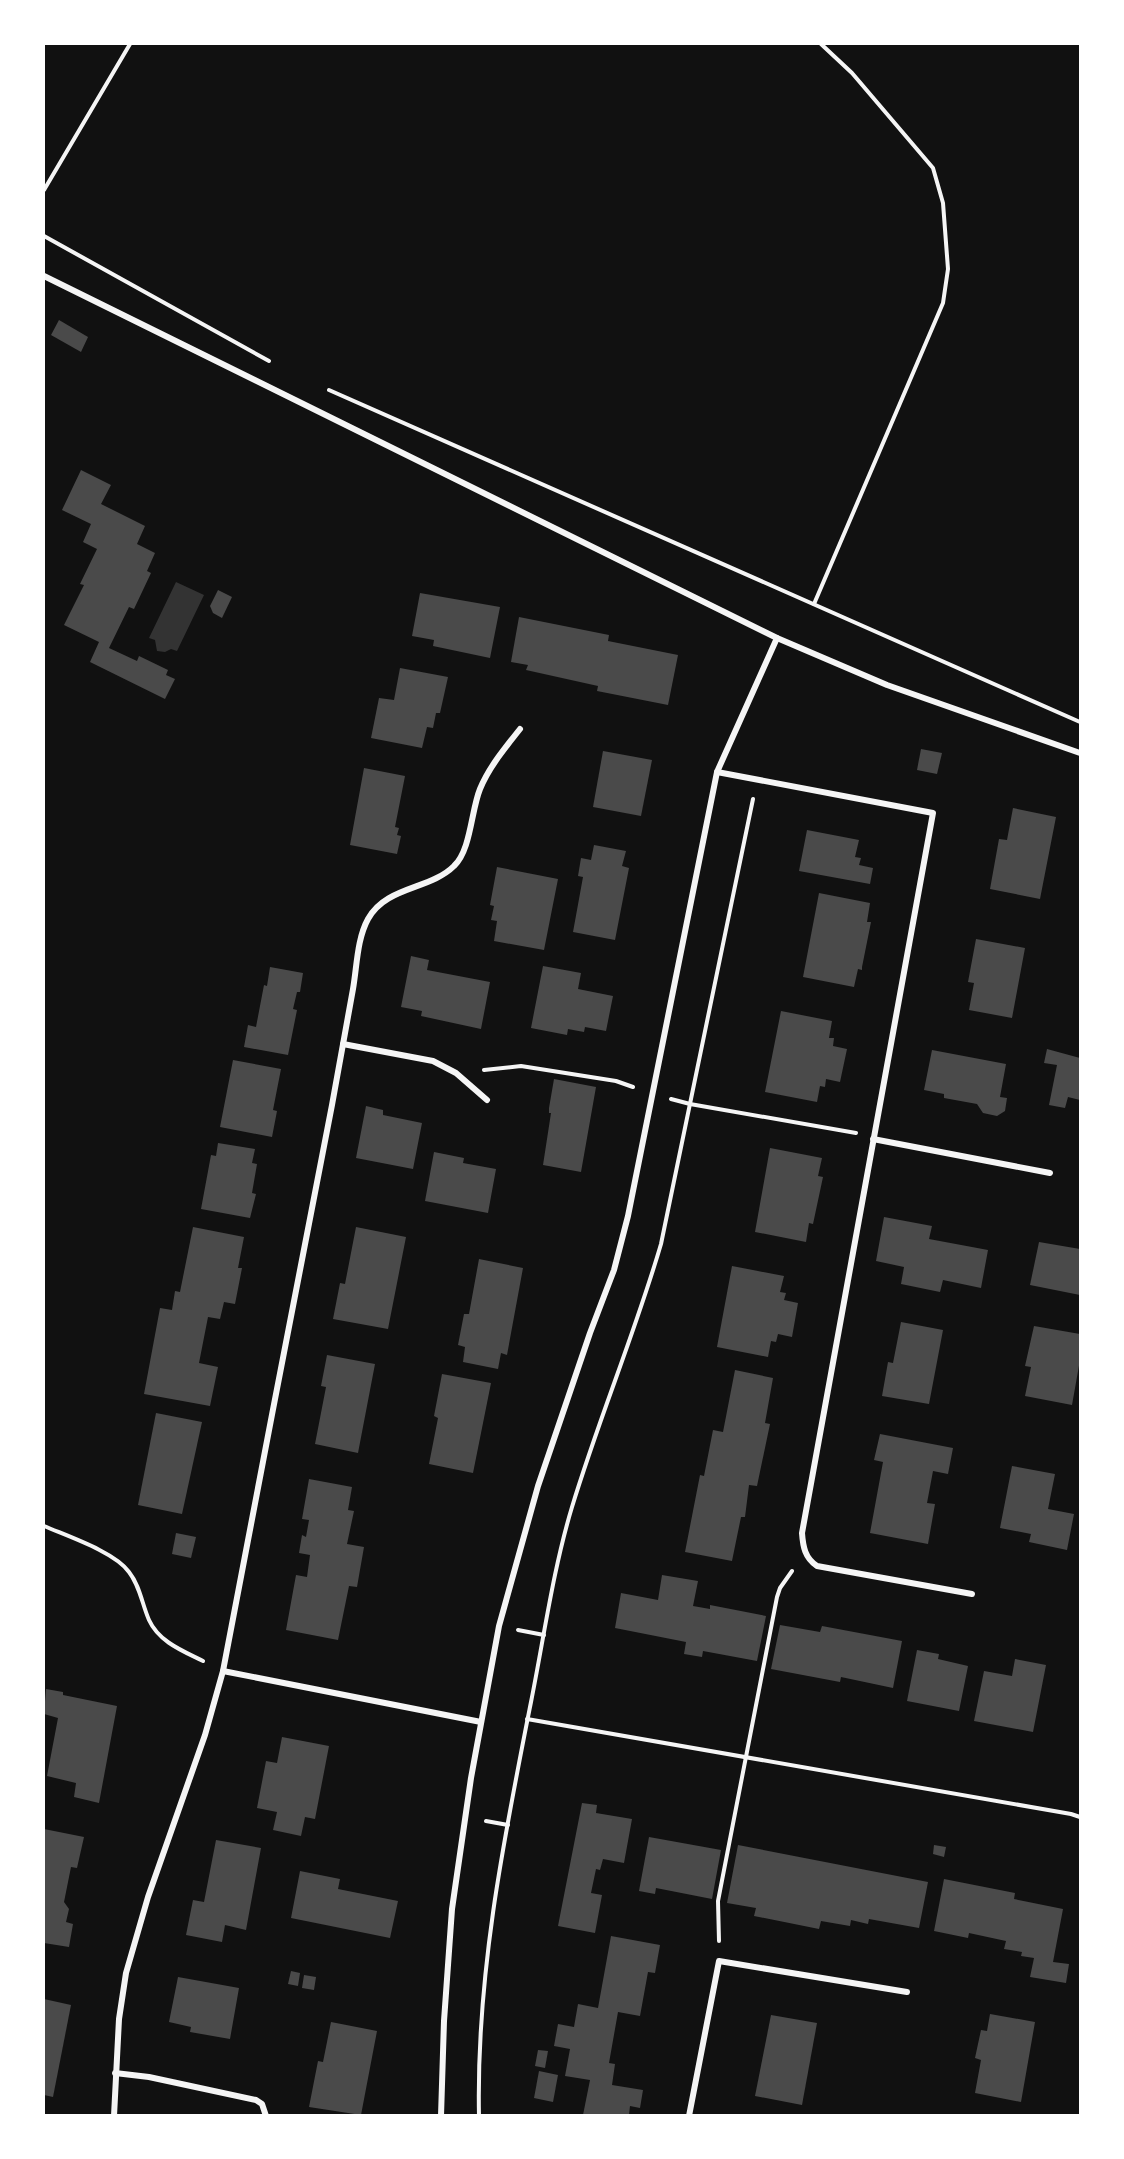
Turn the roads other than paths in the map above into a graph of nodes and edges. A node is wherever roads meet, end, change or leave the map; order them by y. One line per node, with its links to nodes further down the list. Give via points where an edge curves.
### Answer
1 (44, 276): 2 (street)
2 (777, 638): 4 (street, via 887,685); 5 (street)
3 (520, 729): 6 (street, via 481,787 464,852 456,865 440,877 379,904 368,919 361,938)
4 (1080, 753)
5 (717, 772): 8 (street, via 933,813); 12 (street, via 628,1216 614,1270 538,1486 499,1626)
6 (344, 1044): 7 (street, via 433,1062 456,1073); 11 (street)
7 (487, 1100)
8 (873, 1139): 9 (street); 10 (street, via 802,1533 806,1554 817,1566)
9 (1050, 1173)
10 (972, 1594)
11 (223, 1671): 12 (street); 14 (street, via 205,1735 135,1937 119,2019)
12 (481, 1722): 17 (street, via 452,1910)
13 (908, 1992): 18 (street, via 719,1961)
14 (115, 2073): 15 (street); 16 (street, via 256,2100)
15 (114, 2115)
16 (266, 2115)
17 (441, 2115)
18 (689, 2115)

